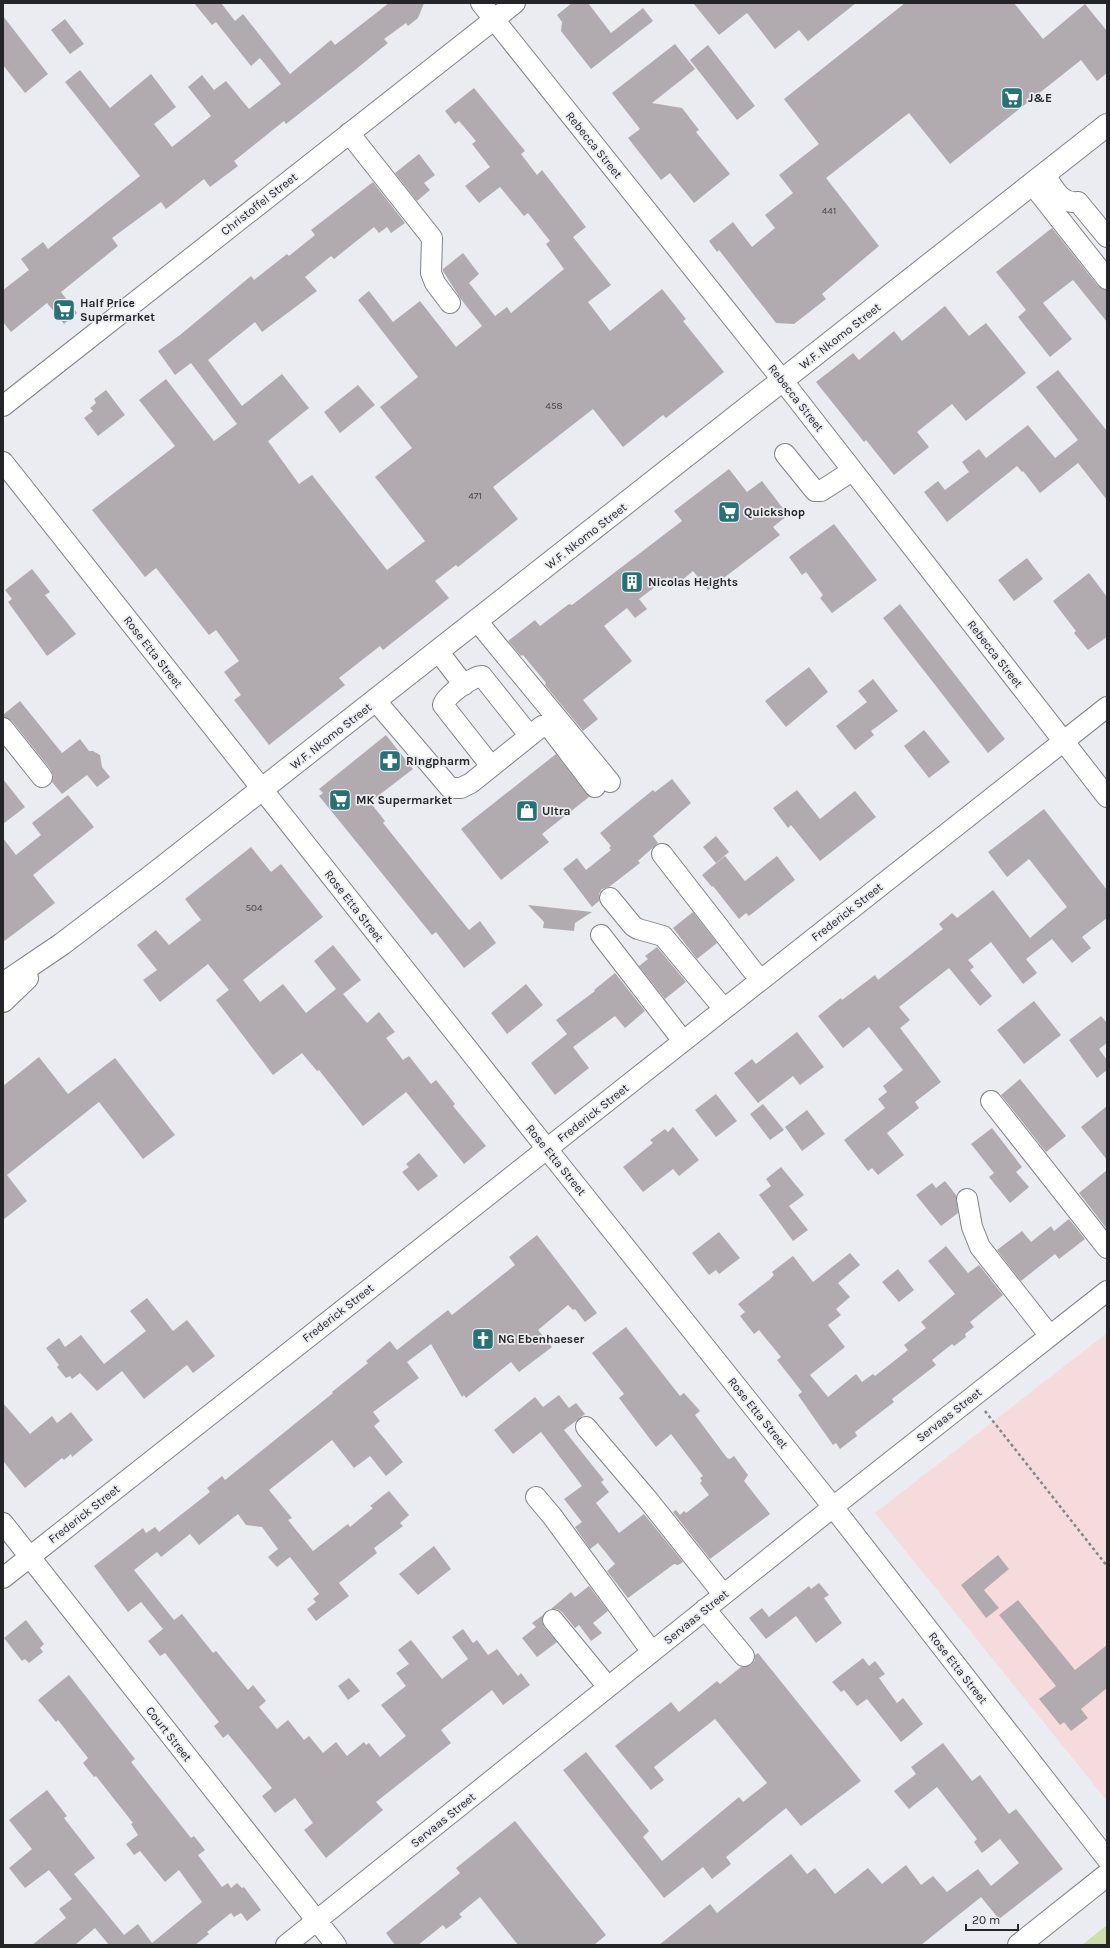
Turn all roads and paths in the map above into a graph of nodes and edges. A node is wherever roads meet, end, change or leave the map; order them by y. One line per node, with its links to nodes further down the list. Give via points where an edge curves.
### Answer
1 (481, 3): 3 (street, Rebecca Street)
2 (515, 3): 3 (street, Christoffel Street)
3 (494, 20): 5 (street, Christoffel Street); 10 (street, Rebecca Street)
4 (1107, 125): 6 (main road, W.F. Nkomo Street)
5 (350, 133): 9 (street, via 432,238 431,273); 11 (street, Christoffel Street)
6 (1038, 180): 7 (street, via 1066,202 1078,202); 8 (street); 10 (main road, W.F. Nkomo Street)
7 (1107, 237)
8 (1107, 279)
9 (450, 303)
10 (783, 381): 14 (street, Rebecca Street); 15 (main road, W.F. Nkomo Street)
11 (3, 406)
12 (785, 454): 14 (street, via 815,491 822,491)
13 (3, 462): 25 (street, Rose Etta Street)
14 (852, 471): 22 (street, Rebecca Street)
15 (477, 621): 16 (main road, W.F. Nkomo Street); 21 (street, via 602,784 551,729 542,726)
16 (438, 651): 17 (street); 18 (main road, W.F. Nkomo Street)
17 (464, 685): 21 (street, via 482,676); 23 (street, via 443,705)
18 (375, 700): 23 (street, via 450,788 460,788 471,783); 25 (main road, W.F. Nkomo Street)
19 (1107, 707): 22 (street, Frederick Street)
20 (3, 728): 24 (street)
21 (529, 735): 23 (street)
22 (1063, 741): 26 (street, Rebecca Street); 32 (street, Frederick Street)
23 (491, 766)
24 (42, 777)
25 (262, 790): 31 (main road, W.F. Nkomo Street); 38 (street, Rose Etta Street)
26 (1107, 796)
27 (662, 854): 32 (street)
28 (610, 898): 35 (street, via 632,926 663,936)
29 (664, 924): 35 (street)
30 (601, 935): 36 (street)
31 (62, 944): 33 (main road, W.F. Nkomo Street); 34 (main road, W.F. Nkomo Street)
32 (760, 980): 35 (street, Frederick Street)
33 (3, 984)
34 (3, 1001)
35 (726, 1007): 36 (street, Frederick Street)
36 (683, 1041): 38 (street, Frederick Street)
37 (991, 1101): 40 (street)
38 (547, 1149): 46 (street, Rose Etta Street); 48 (street, Frederick Street)
39 (966, 1199): 42 (street, via 972,1227 980,1247)
40 (1107, 1248)
41 (1107, 1291): 42 (street, Servaas Street)
42 (1050, 1336): 43 (street, Servaas Street)
43 (974, 1396): 46 (street, Servaas Street); 49 (path)
44 (586, 1427): 51 (street)
45 (536, 1497): 54 (street)
46 (833, 1507): 51 (street, Servaas Street); 57 (street, Rose Etta Street)
47 (3, 1522): 48 (street, Court Street)
48 (30, 1557): 50 (street, Frederick Street); 59 (street, Court Street)
49 (1107, 1566)
50 (3, 1578)
51 (724, 1594): 52 (street, Servaas Street)
52 (705, 1609): 54 (street, Servaas Street); 55 (street)
53 (553, 1620): 56 (street)
54 (652, 1652): 56 (street, Servaas Street)
55 (744, 1656)
56 (608, 1687): 59 (street, Servaas Street)
57 (1107, 1859)
58 (1107, 1875): 62 (main road)
59 (317, 1921): 60 (street, Servaas Street); 61 (street, Court Street)
60 (286, 1945)
61 (336, 1945)
62 (1019, 1945)

